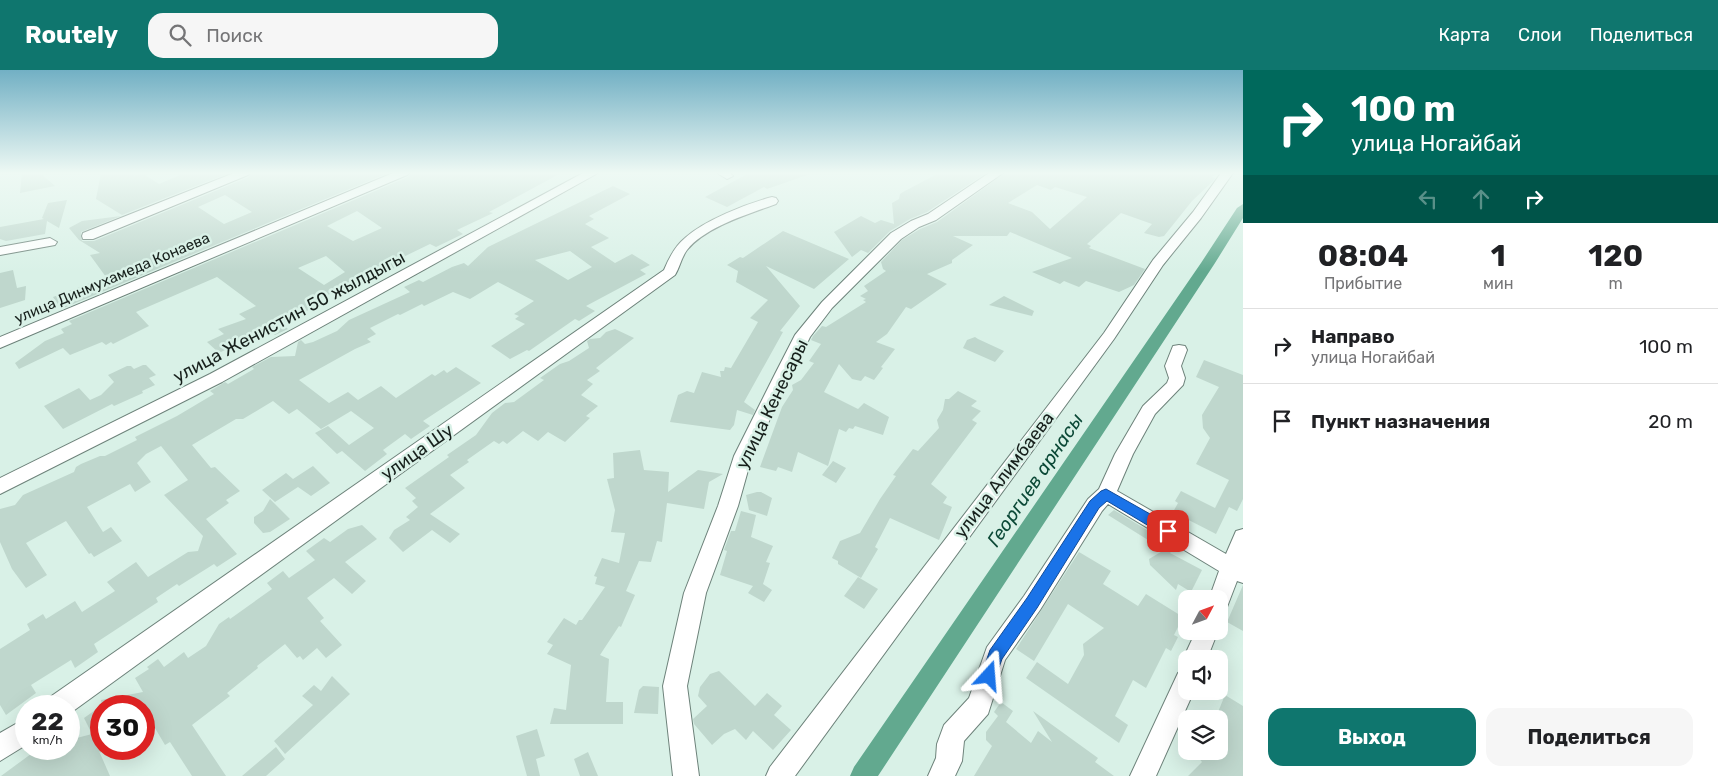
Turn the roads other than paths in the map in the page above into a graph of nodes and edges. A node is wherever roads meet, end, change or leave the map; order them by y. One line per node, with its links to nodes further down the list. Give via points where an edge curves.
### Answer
1 (162, 206): 7 (street)
2 (325, 206): 10 (street, улица Динмухамеда Конаева)
3 (532, 206): 12 (street, улица Женистин 50 жылдыгы, via 216,378)
4 (761, 206): 17 (street, улица Шу, via 704,231 683,246 670,272)
5 (948, 206): 21 (street, улица Кенесары, via 896,236 827,305 803,335 743,456 695,593 675,686)
6 (1203, 206): 22 (street, улица Алимбаева)
7 (88, 236)
8 (50, 242): 9 (street)
9 (0, 252)
10 (0, 343)
11 (1179, 350): 13 (street, via 1173,366 1178,378 1149,410)
12 (0, 487)
13 (1106, 494): 15 (street); 23 (street, via 1095,505 995,656 979,705 954,734 949,761)
14 (1243, 537): 15 (street)
15 (1237, 570): 16 (street)
16 (1225, 590)
17 (74, 695)
18 (1178, 699): 24 (street)
19 (15, 738): 20 (street)
20 (0, 748)
21 (686, 776)
22 (779, 776)
23 (941, 776)
24 (1143, 776)

